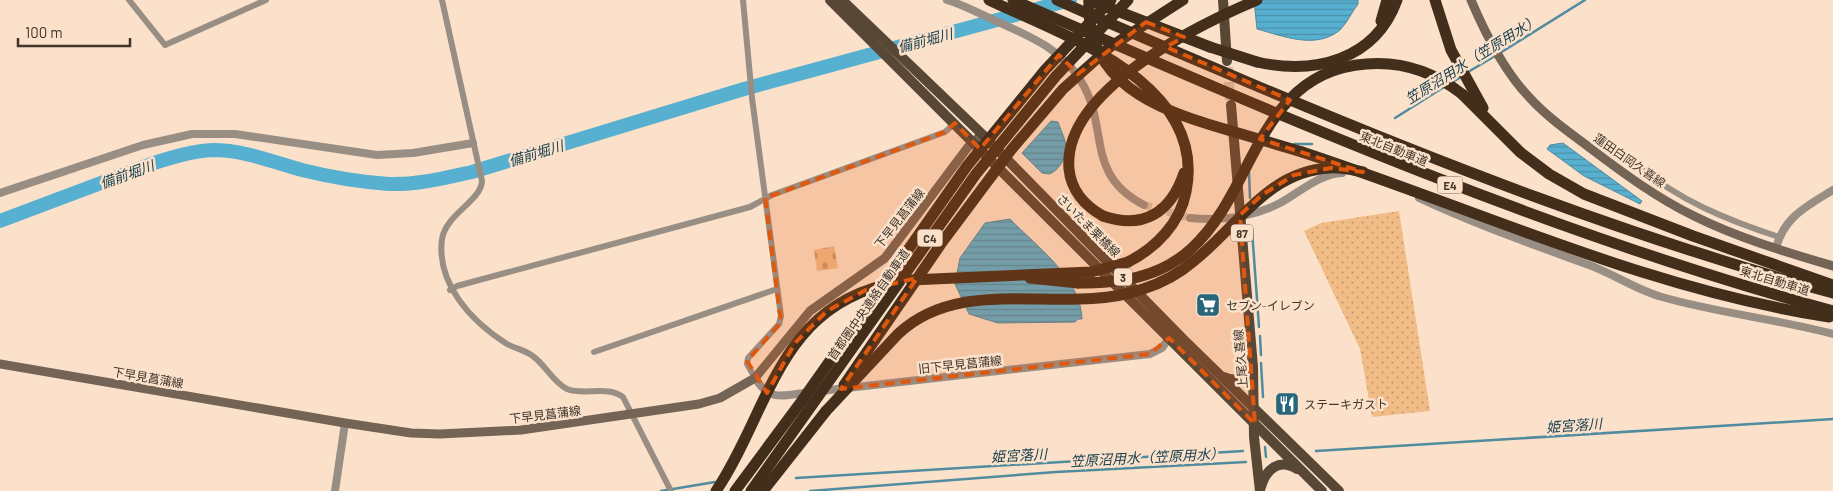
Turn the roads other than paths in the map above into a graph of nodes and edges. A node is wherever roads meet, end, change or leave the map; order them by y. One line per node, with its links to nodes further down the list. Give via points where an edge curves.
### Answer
1 (129, 0): 2 (street, via 164,45)
2 (266, 0)
3 (442, 0): 29 (street)
4 (743, 0): 34 (street)
5 (830, 0): 25 (main road, さいたま栗橋線 / 3)
6 (842, 0): 26 (main road, さいたま栗橋線 / 3)
7 (947, 0): 35 (street, via 1035,39 1062,57 1081,81 1091,102 1107,171 1122,191)
8 (989, 0): 28 (highway, via 1090,48 1144,83 1175,119)
9 (1013, 0): 46 (highway, 東北自動車道 / E4, via 1328,136 1540,219)
10 (1057, 0): 45 (highway, 東北自動車道 / E4, bridge, via 1350,126 1480,176 1709,256)
11 (1089, 0): 21 (highway, bridge, via 1257,62 1292,67 1318,66 1340,59); 31 (highway, bridge, via 1091,30 1097,46 1115,76 1136,94 1182,116)
12 (1111, 0): 64 (highway, 首都圏中央連絡自動車道 / C4, bridge, via 1045,70 967,166)
13 (1128, 0): 65 (highway, 首都圏中央連絡自動車道 / C4, bridge, via 1056,76 976,174)
14 (1183, 0): 56 (highway, bridge, via 1134,30 1094,60 1041,114 943,241)
15 (1222, 0): 22 (main road)
16 (1257, 0): 28 (highway, bridge, via 1160,51 1108,91 1079,126 1070,148 1070,173 1085,203 1103,216 1134,222 1156,214 1174,196 1184,173)
17 (1387, 0): 21 (highway, via 1381,21)
18 (1397, 0): 21 (highway, via 1381,29)
19 (1435, 0): 23 (highway)
20 (1471, 0): 39 (main road, 蓮田白岡久喜線, via 1514,79 1556,122 1667,202 1727,231)
21 (1366, 43)
22 (1227, 61)
23 (1466, 90): 41 (highway, bridge, via 1422,71 1391,63 1360,64 1332,72 1305,86 1282,108 1263,134 1212,225 1192,248 1169,265 1144,276 1104,283); 42 (highway, via 1498,130 1534,163 1584,194)
24 (1231, 106): 36 (main road, 上尾久喜線 / 87)
25 (955, 123): 27 (main road, さいたま栗橋線 / 3); 34 (street, via 944,132)
26 (982, 134): 27 (main road, 下早見菖蒲線); 53 (main road, さいたま栗橋線 / 3)
27 (973, 142): 49 (main road, さいたま栗橋線 / 3); 54 (main road, 下早見菖蒲線, via 890,252 810,311)
28 (1185, 146): 41 (highway, bridge, via 1189,156 1189,175 1184,199 1174,222 1156,244 1128,262 1091,272)
29 (474, 147): 33 (street, via 377,155 235,134 192,134 143,145); 44 (street, via 482,181 480,191 452,219 442,238)
30 (1637, 165): 38 (street, via 1658,182 1701,207)
31 (1364, 172): 47 (highway, via 1609,261 1716,292); 56 (highway, bridge, via 1331,168 1294,175 1247,209 1196,260 1169,278 1142,289 1116,296 1081,299 958,302 933,309 898,334)
32 (1833, 190): 38 (street, via 1791,218)
33 (0, 193)
34 (765, 198): 43 (street); 44 (street, via 750,207)
35 (1144, 205)
36 (1241, 217): 37 (street); 48 (street, via 1281,202 1328,175 1345,172 1364,174 1487,228 1591,266 1660,297); 52 (main road, 上尾久喜線 / 87)
37 (1190, 218)
38 (1779, 237): 39 (street)
39 (1776, 248): 40 (main road, 蓮田白岡久喜線)
40 (1833, 266)
41 (1006, 276): 63 (highway, bridge, via 908,280 866,290 827,311 789,351)
42 (1833, 285)
43 (777, 289): 50 (street); 54 (street, via 780,322 747,361)
44 (450, 290): 57 (street, via 497,337 532,355 562,386 571,390 620,395)
45 (1833, 293)
46 (1833, 311)
47 (1833, 317)
48 (1833, 334)
49 (1169, 338): 54 (street, 旧下早見菖蒲線, via 1162,348 1150,354 778,396 769,394); 59 (main road, さいたま栗橋線 / 3)
50 (594, 352)
51 (0, 364): 58 (main road, 下早見菖蒲線)
52 (1253, 367): 53 (main road, via 1240,379 1234,380); 55 (main road, 上尾久喜線 / 87)
53 (1219, 373): 55 (main road, さいたま栗橋線 / 3)
54 (755, 378): 57 (main road, 下早見菖蒲線, via 710,402)
55 (1255, 410): 59 (main road, 上尾久喜線 / 87); 69 (main road, さいたま栗橋線 / 3)
56 (826, 411): 66 (highway)
57 (633, 415): 58 (main road, 下早見菖蒲線, via 521,430 440,434); 62 (street)
58 (345, 424): 61 (street)
59 (1255, 424): 60 (main road, さいたま栗橋線 / 3); 67 (main road, 上尾久喜線 / 87)
60 (1307, 475): 67 (main road, via 1293,466 1277,465 1266,474); 68 (main road, さいたま栗橋線 / 3)
61 (335, 491)
62 (671, 491)
63 (716, 491)
64 (735, 491)
65 (751, 491)
66 (763, 491)
67 (1260, 491)
68 (1322, 491)
69 (1339, 491)

